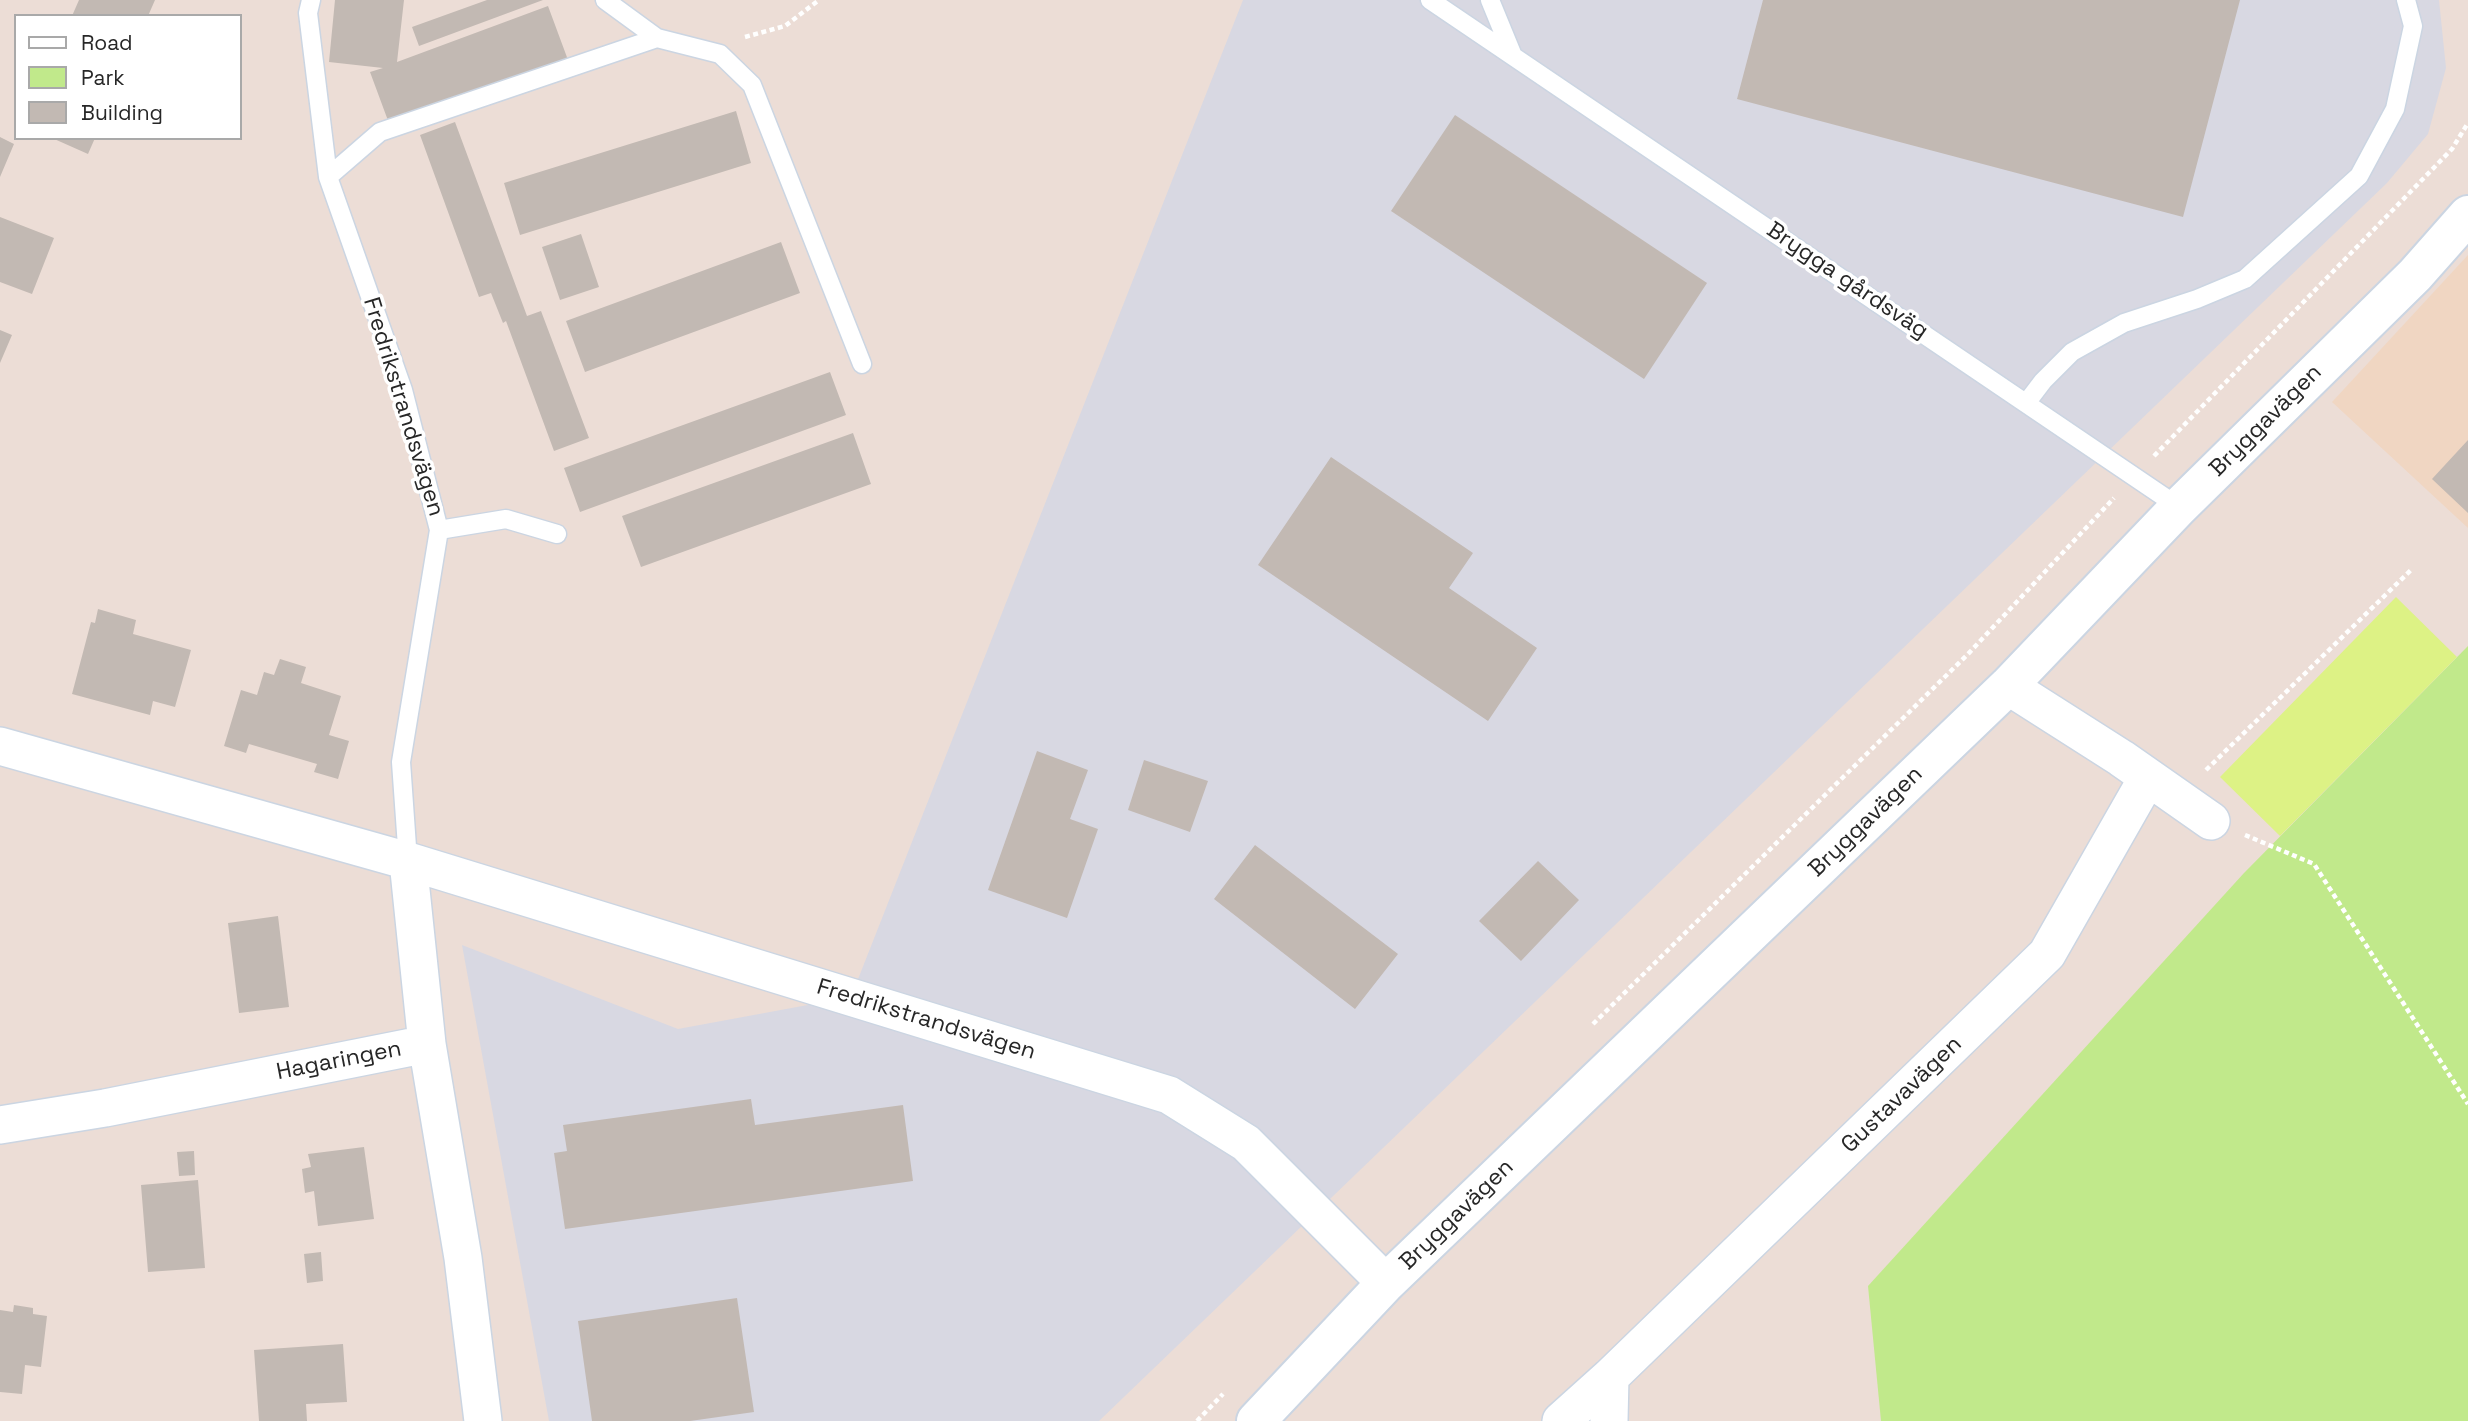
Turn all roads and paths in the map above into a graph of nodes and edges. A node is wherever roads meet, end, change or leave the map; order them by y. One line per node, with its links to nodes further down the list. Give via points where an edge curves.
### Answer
1 (311, 0): 11 (lane, Fredrikstrandsvägen, via 308,13)
2 (605, 0): 7 (lane)
3 (819, 0): 8 (path, via 785,26 723,43)
4 (1430, 0): 9 (lane, Brygga gårdsväg)
5 (1490, 0): 9 (lane)
6 (2406, 0): 14 (lane, via 2413,26 2395,109 2359,176 2245,279 2124,323 2072,352)
7 (657, 38): 8 (lane); 11 (lane, via 380,132)
8 (686, 46): 13 (lane, via 720,54 752,85)
9 (1513, 56): 14 (lane, Brygga gårdsväg)
10 (2468, 123): 15 (path, via 2452,149)
11 (328, 177): 17 (lane, Fredrikstrandsvägen, via 402,390)
12 (2468, 215): 16 (main road, Bryggavägen, via 2415,275)
13 (862, 364)
14 (2027, 402): 15 (lane, Brygga gårdsväg)
15 (2135, 475): 16 (lane, Brygga gårdsväg); 25 (path, via 1968,653)
16 (2179, 507): 20 (main road, Bryggavägen)
17 (439, 530): 18 (lane, via 506,519); 24 (lane, Fredrikstrandsvägen, via 401,762)
18 (557, 534)
19 (2412, 569): 22 (path)
20 (2008, 686): 22 (street); 29 (main road, Bryggavägen)
21 (0, 746): 24 (street, Fredrikstrandsvägen)
22 (2163, 787): 23 (street); 30 (street, Gustavavägen, via 2048,954)
23 (2211, 821): 27 (path, via 2314,864)
24 (408, 861): 26 (street); 29 (street, Fredrikstrandsvägen, via 1169,1095 1247,1143)
25 (1584, 1032)
26 (426, 1044): 28 (street, Hagaringen); 32 (street, Hagaringen, via 463,1258)
27 (2468, 1104)
28 (0, 1125)
29 (1385, 1283): 34 (main road, Bryggavägen)
30 (1610, 1377): 35 (street, Gustavavägen); 36 (street)
31 (1226, 1392): 33 (path)
32 (484, 1421)
33 (1197, 1421)
34 (1256, 1421)
35 (1561, 1421)
36 (1609, 1421)

